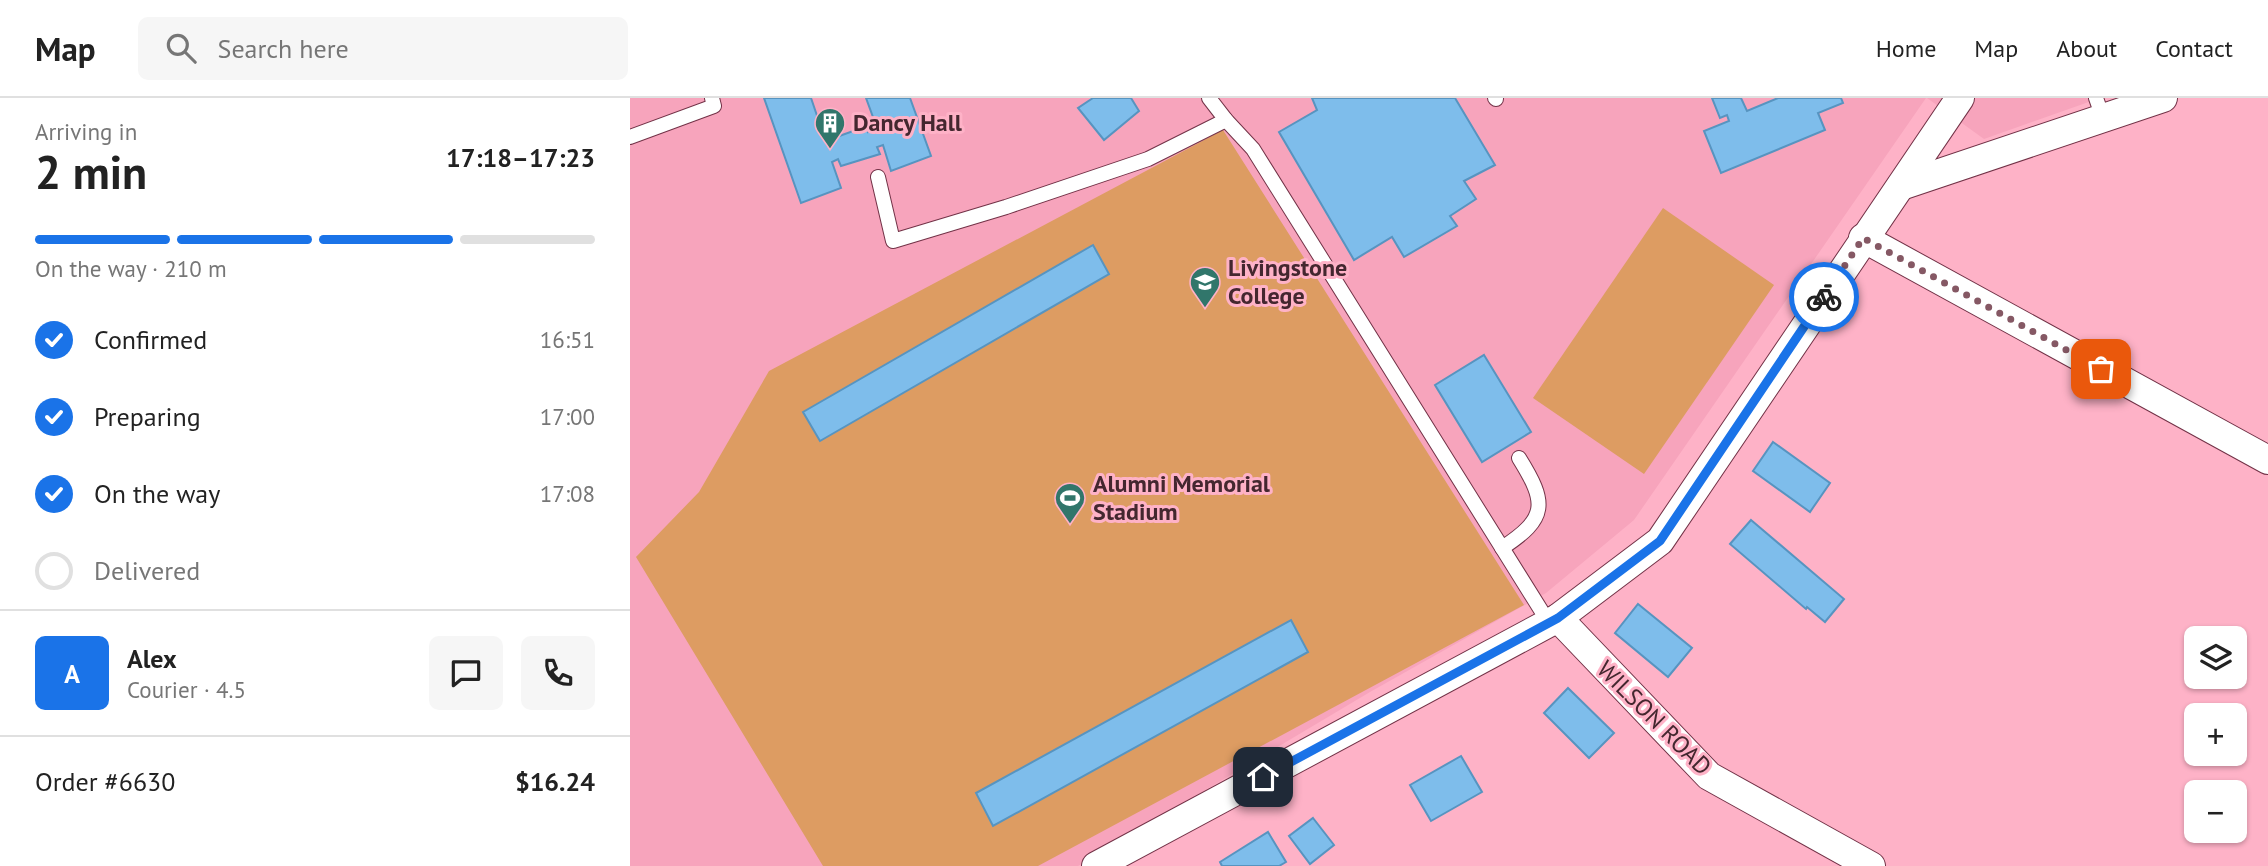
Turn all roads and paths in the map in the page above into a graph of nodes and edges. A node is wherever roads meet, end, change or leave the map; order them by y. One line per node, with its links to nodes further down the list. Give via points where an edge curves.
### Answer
1 (712, 98): 7 (lane, via 714,106)
2 (1209, 98): 6 (lane)
3 (1960, 98): 9 (street)
4 (2163, 98): 5 (street)
5 (2099, 108): 9 (street)
6 (1226, 120): 8 (lane, via 1148,159 893,241); 13 (lane, via 1253,149)
7 (630, 137)
8 (878, 177)
9 (1901, 186): 10 (street)
10 (1863, 238): 12 (street); 14 (street, via 1660,541)
11 (1519, 458): 13 (lane, via 1538,490 1537,516 1524,534)
12 (2268, 460)
13 (1502, 548): 14 (lane)
14 (1553, 621): 15 (street); 16 (street, WILSON ROAD, via 1709,776)
15 (1096, 866)
16 (1871, 866)

